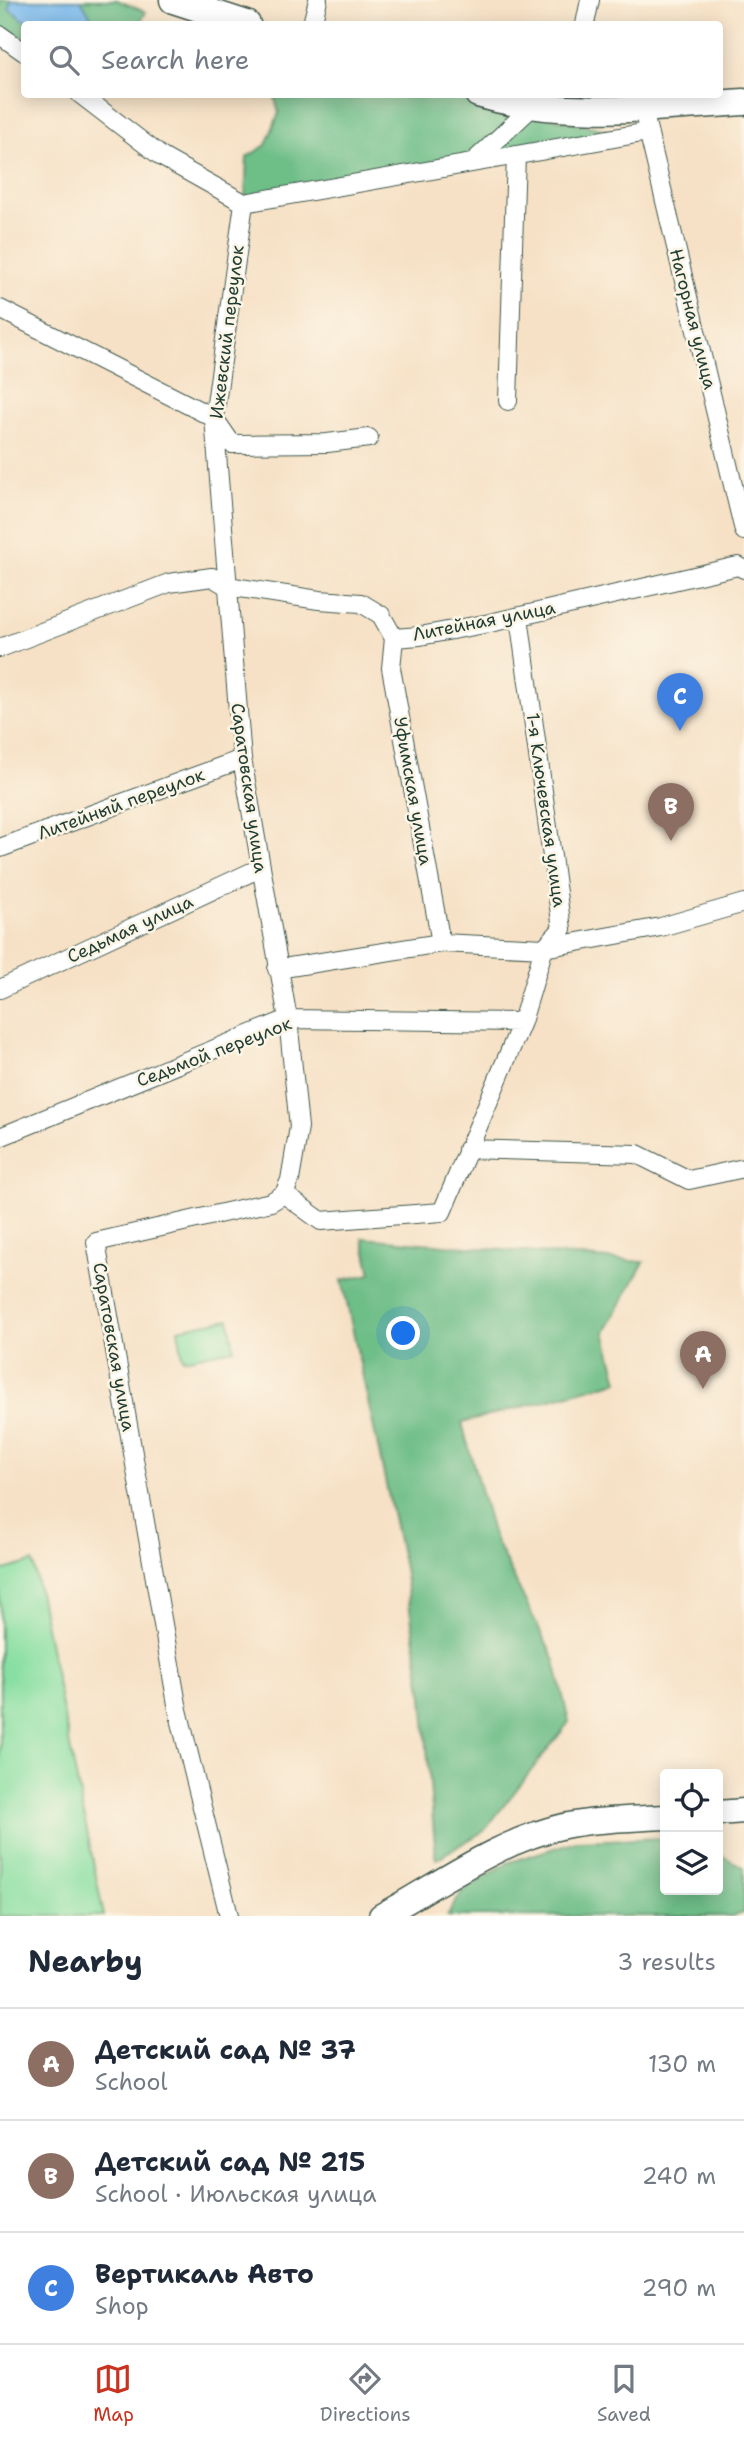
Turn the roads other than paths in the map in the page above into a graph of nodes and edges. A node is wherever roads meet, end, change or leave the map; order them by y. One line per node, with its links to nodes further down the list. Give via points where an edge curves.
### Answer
1 (173, 0): 4 (main road)
2 (318, 0): 5 (street)
3 (590, 0): 6 (street)
4 (238, 21)
5 (313, 21)
6 (586, 21)
7 (0, 35): 8 (street)
8 (21, 50)
9 (85, 98): 17 (street, via 162,157)
10 (496, 98): 13 (main road)
11 (570, 102): 13 (main road); 14 (main road)
12 (744, 102): 14 (main road)
13 (533, 106): 16 (street)
14 (645, 120): 15 (street); 22 (street, Нагорная улица)
15 (516, 155): 16 (street); 19 (street)
16 (472, 163): 17 (street)
17 (244, 203): 20 (street, Ижевский переулок)
18 (0, 309): 20 (street)
19 (508, 401)
20 (214, 418): 21 (street, via 232,444); 24 (street, Ижевский переулок)
21 (369, 438)
22 (744, 531)
23 (744, 569): 25 (street, Литейная улица, via 738,566)
24 (227, 586): 26 (street, Литейная улица, via 361,603 381,615); 27 (street, Литейная улица, via 212,577 169,583); 28 (street, Саратовская улица)
25 (519, 617): 26 (street, Литейная улица); 33 (street, 1-я Ключевская улица, via 562,929)
26 (394, 638): 32 (street, Уфимская улица, via 391,668)
27 (0, 648)
28 (242, 759): 29 (street, Литейный переулок); 30 (street, Саратовская улица)
29 (0, 848)
30 (260, 869): 34 (street, Саратовская улица); 35 (street, Седьмая улица)
31 (744, 903): 33 (street, via 661,927)
32 (442, 943): 33 (street); 34 (street)
33 (544, 948): 37 (street, 1-я Ключевская улица)
34 (277, 969): 36 (street, Саратовская улица)
35 (0, 989)
36 (288, 1019): 37 (street, Седьмой переулок); 38 (street, Седьмой переулок); 41 (street, Саратовская улица, via 299,1128)
37 (522, 1022): 39 (street, 1-я Ключевская улица)
38 (0, 1137)
39 (467, 1149): 40 (street, via 637,1154 689,1180); 41 (street, 1-я Ключевская улица, via 442,1212 320,1222)
40 (744, 1168)
41 (285, 1194): 45 (street, Саратовская улица, via 234,1212 96,1242 178,1710)
42 (744, 1811): 43 (street)
43 (723, 1813)
44 (660, 1817): 46 (street, via 578,1824 538,1835 507,1846)
45 (229, 1916)
46 (381, 1916)

